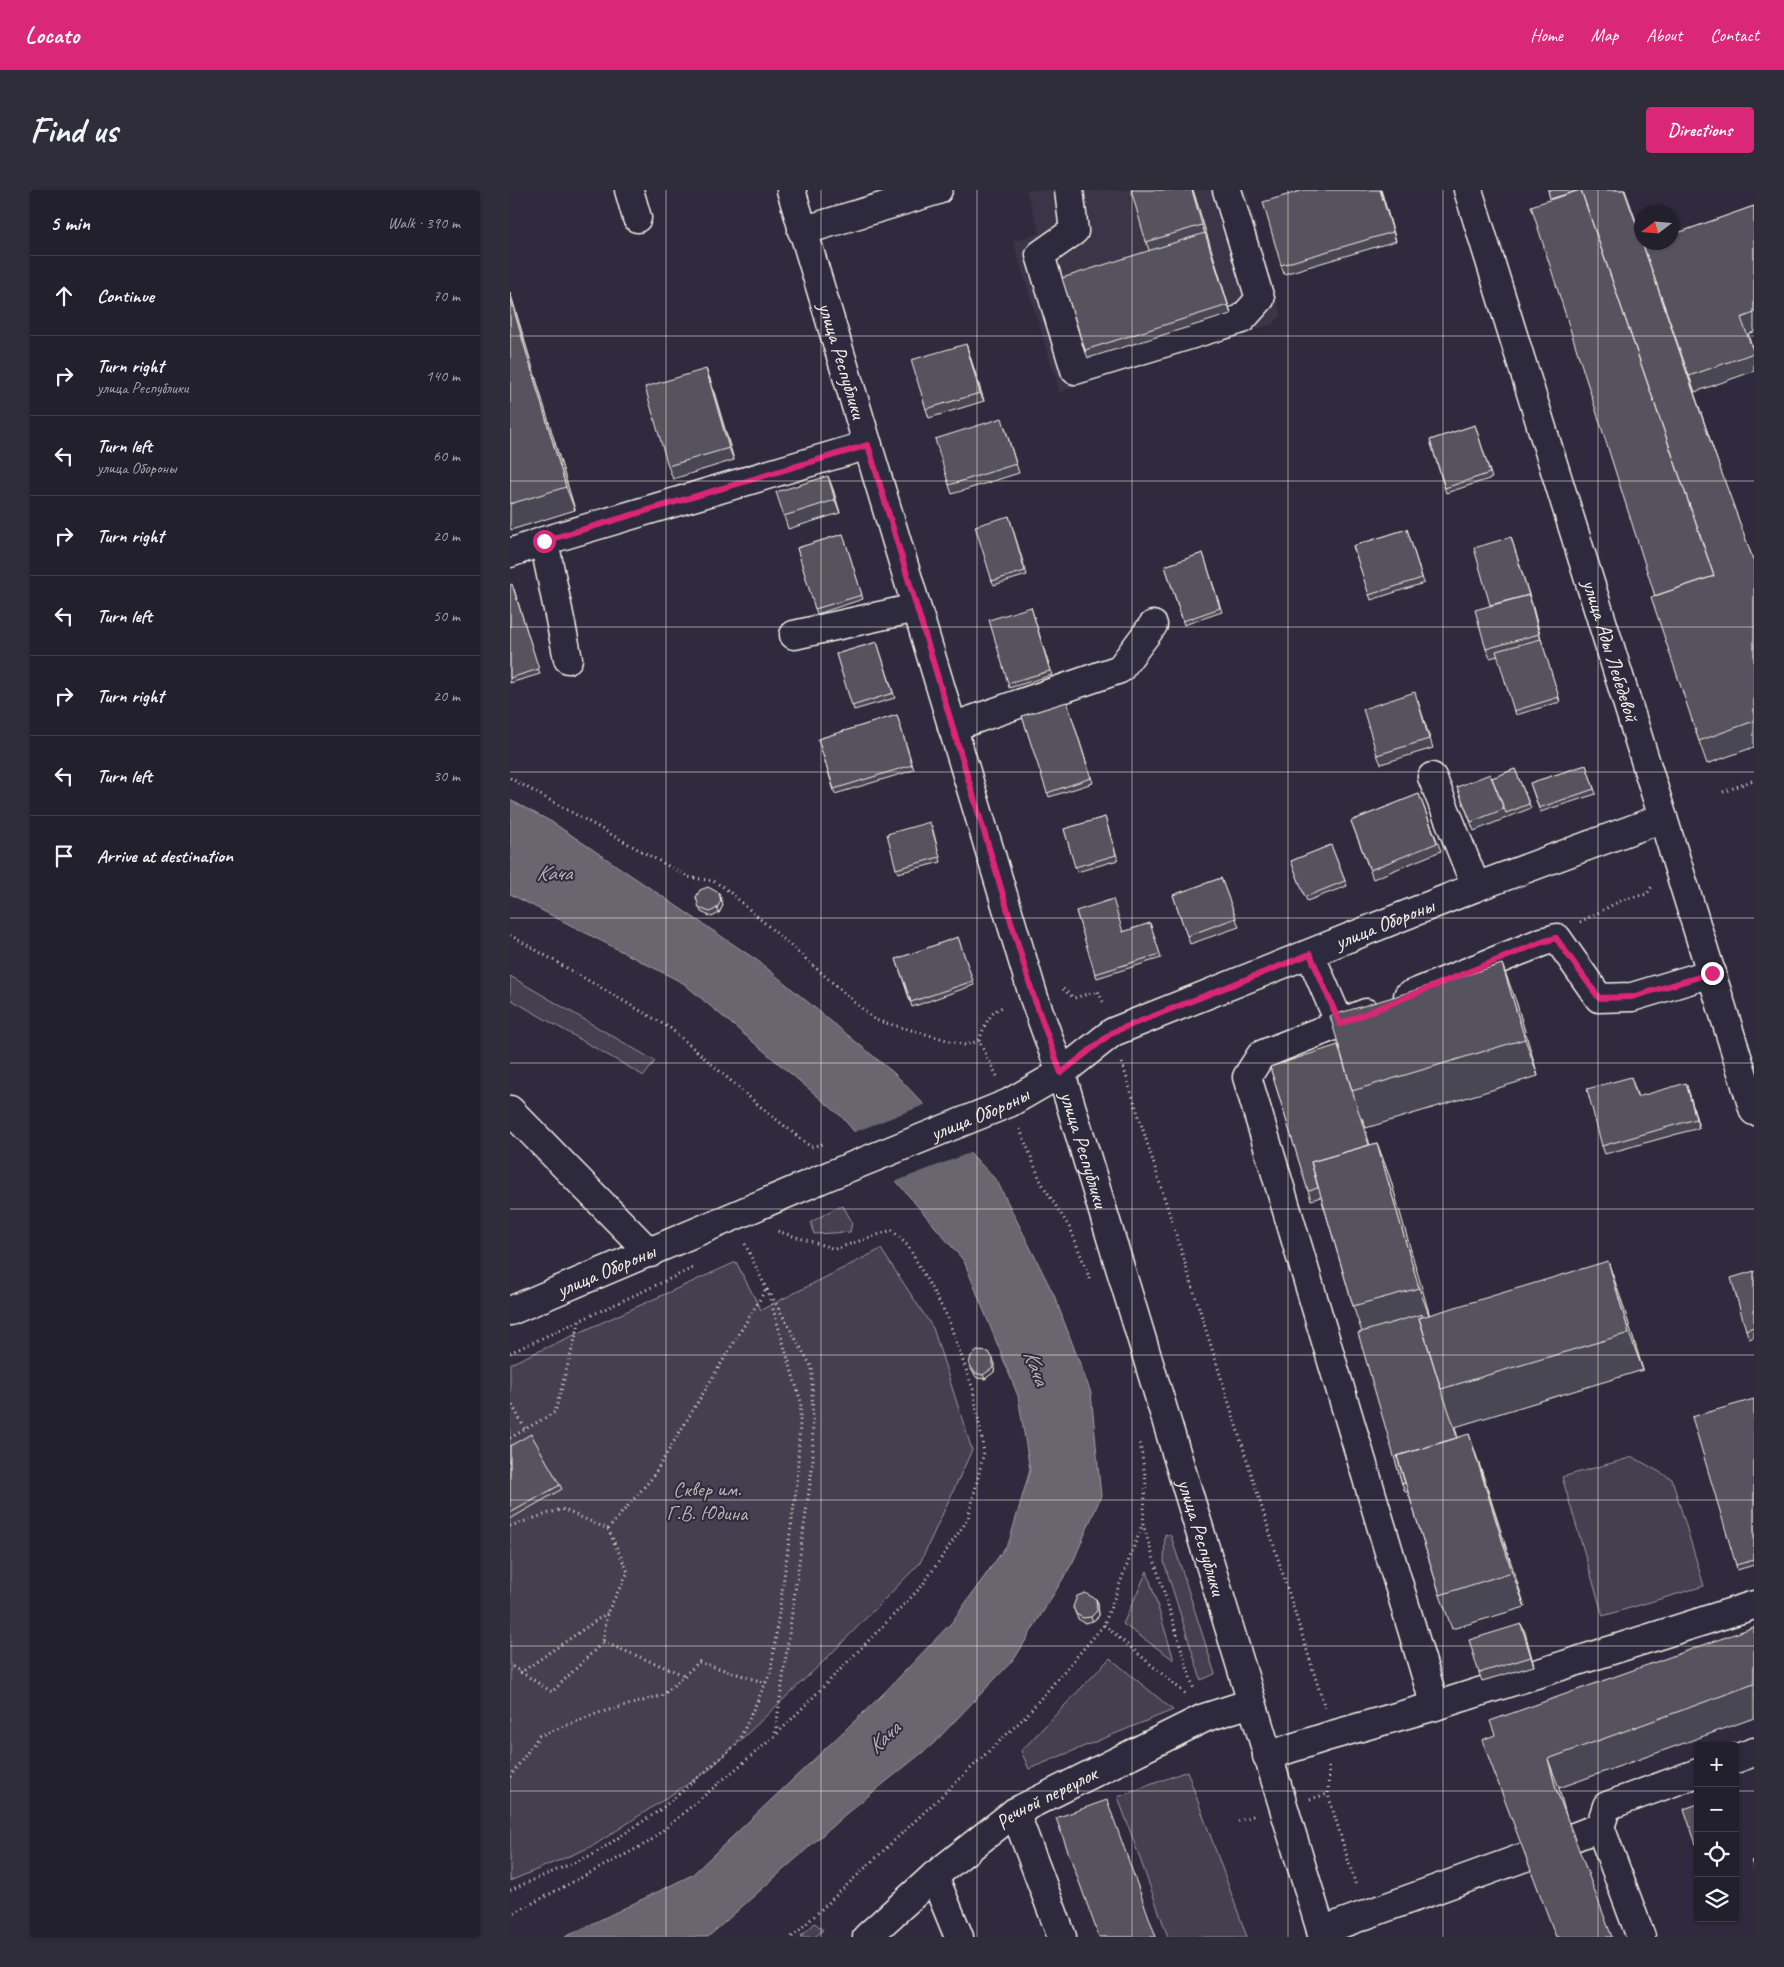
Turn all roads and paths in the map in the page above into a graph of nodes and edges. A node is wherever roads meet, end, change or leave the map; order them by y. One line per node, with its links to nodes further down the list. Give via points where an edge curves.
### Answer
1 (629, 190): 7 (main road)
2 (791, 190): 8 (main road, улица Республики)
3 (938, 190): 8 (main road)
4 (1069, 190): 5 (main road, via 1074,231 1040,255 1075,370 1242,319 1260,299)
5 (1227, 190)
6 (1468, 190): 21 (main road, улица Ады Лебедевой)
7 (637, 218)
8 (802, 231): 9 (main road, улица Республики)
9 (868, 445): 10 (main road); 12 (main road, улица Республики)
10 (544, 541): 11 (main road); 15 (main road)
11 (510, 553)
12 (916, 608): 14 (main road); 16 (main road, улица Республики)
13 (1153, 625): 16 (main road, via 1120,669)
14 (794, 636)
15 (568, 659)
16 (952, 727): 34 (main road, улица Республики, via 1034,998)
17 (1432, 777): 23 (main road)
18 (510, 778): 32 (path, via 688,877 713,881 725,888 875,1020 965,1045)
19 (1754, 780): 20 (path)
20 (1723, 792)
21 (1663, 818): 23 (main road, улица Обороны); 27 (main road, улица Ады Лебедевой)
22 (1654, 882): 24 (path, via 1647,894)
23 (1476, 886): 26 (main road, улица Обороны)
24 (1622, 900)
25 (510, 935): 39 (path, via 670,1028 811,1147)
26 (1310, 954): 31 (main road); 34 (main road, улица Обороны, via 1113,1032)
27 (1712, 973): 31 (main road, via 1632,997 1599,998 1556,938); 37 (main road, улица Ады Лебедевой)
28 (1062, 989): 30 (path, via 1074,998 1098,991)
29 (1002, 1006): 32 (path, via 986,1024)
30 (1105, 1007)
31 (1340, 1024): 69 (main road, via 1261,1056 1247,1077)
32 (979, 1041): 35 (path)
33 (1124, 1067): 71 (path, via 1323,1701)
34 (1061, 1073): 44 (main road, улица Обороны, via 998,1108 833,1174); 68 (main road, улица Республики)
35 (999, 1080)
36 (510, 1110): 44 (main road)
37 (1754, 1111)
38 (1021, 1131): 46 (path, via 1041,1182 1071,1230)
39 (820, 1145)
40 (782, 1226): 70 (path, via 774,1230 835,1249 892,1230 908,1246 947,1316 972,1389 984,1452 968,1519 922,1586)
41 (752, 1241): 42 (path)
42 (745, 1244): 43 (path); 47 (path)
43 (736, 1248)
44 (650, 1253): 48 (main road, улица Обороны)
45 (702, 1264): 49 (path)
46 (1092, 1283)
47 (767, 1289): 57 (path, via 652,1478); 65 (path, via 802,1402 797,1483 771,1671); 70 (path, via 812,1368 813,1462)
48 (510, 1311)
49 (580, 1319): 50 (path); 52 (path, via 555,1412)
50 (510, 1353)
51 (510, 1401): 52 (path)
52 (525, 1430): 53 (path)
53 (510, 1438)
54 (1140, 1441): 55 (path, via 1146,1482)
55 (1142, 1523): 60 (path); 66 (path)
56 (510, 1526): 57 (path, via 562,1509)
57 (608, 1529): 59 (path, via 628,1572)
58 (1754, 1605): 69 (main road)
59 (607, 1613): 61 (path); 63 (path)
60 (1104, 1625): 67 (path); 86 (path, via 1023,1719)
61 (603, 1642): 63 (path, via 552,1692); 64 (path)
62 (510, 1665): 63 (path)
63 (520, 1673)
64 (684, 1676): 65 (path, via 699,1662); 76 (path, via 662,1696 598,1713 540,1736)
65 (766, 1683): 82 (path, via 738,1743 660,1810 594,1854)
66 (1195, 1695)
67 (1191, 1698)
68 (1251, 1703): 73 (main road, улица Республики); 77 (main road, Речной переулок, via 1204,1718)
69 (1435, 1706): 71 (main road)
70 (775, 1736): 83 (path, via 649,1842)
71 (1329, 1736): 73 (main road); 84 (path, via 1328,1794)
72 (1754, 1752): 74 (main road)
73 (1267, 1756): 85 (main road, улица Республики)
74 (1739, 1758)
75 (1694, 1774): 78 (main road, via 1607,1806)
76 (510, 1777)
77 (1015, 1812): 81 (main road, Речной переулок); 89 (main road)
78 (1600, 1827): 79 (main road); 90 (main road)
79 (1574, 1837)
80 (1525, 1857): 84 (main road)
81 (934, 1876): 87 (main road, Речной переулок); 88 (main road)
82 (510, 1890)
83 (510, 1915)
84 (1365, 1915): 85 (main road)
85 (1322, 1934)
86 (792, 1937)
87 (867, 1937)
88 (959, 1937)
89 (1062, 1937)
90 (1641, 1937)

